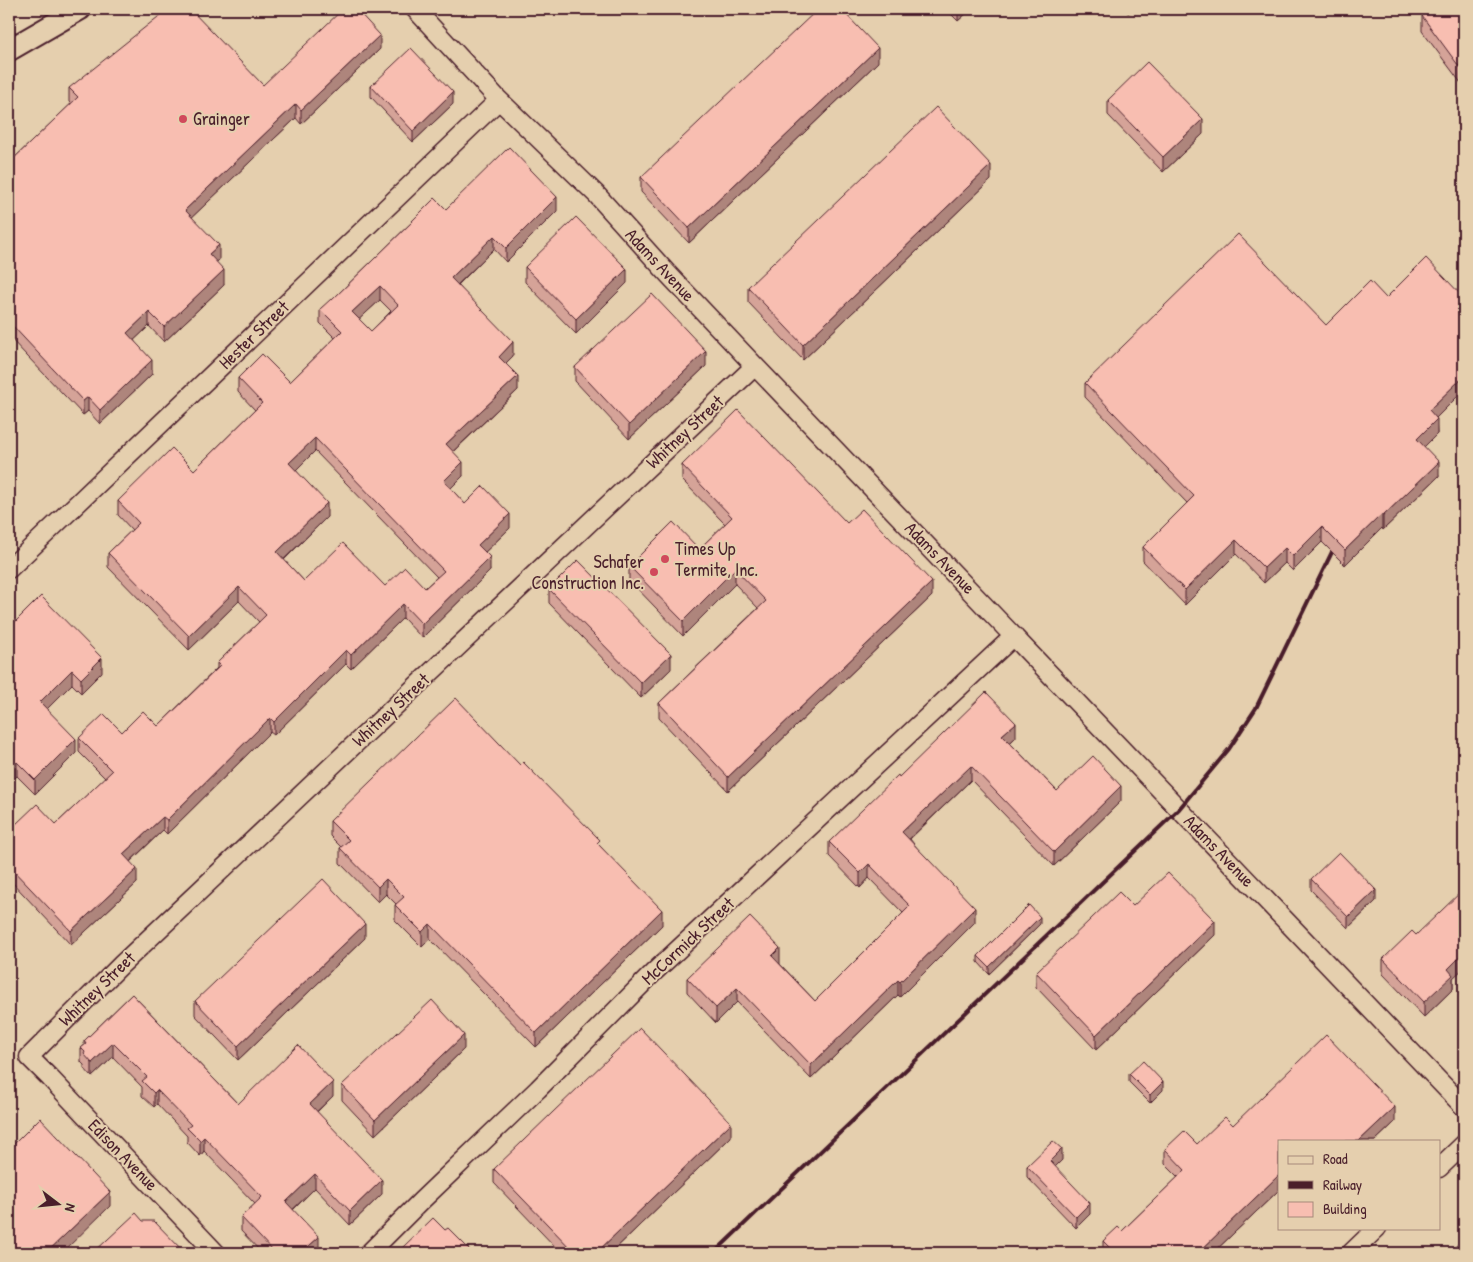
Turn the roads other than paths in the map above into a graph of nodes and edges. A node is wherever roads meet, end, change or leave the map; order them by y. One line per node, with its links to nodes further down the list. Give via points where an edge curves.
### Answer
1 (80, 9): 3 (main road)
2 (415, 9): 4 (street, Adams Avenue)
3 (9, 50)
4 (500, 100): 5 (street, Adams Avenue, via 596,194); 6 (street, Hester Street)
5 (755, 366): 7 (street, Adams Avenue); 8 (street, Whitney Street, via 121,965)
6 (9, 569)
7 (1014, 636): 9 (street, Adams Avenue); 14 (street, McCormick Street, via 654,972)
8 (29, 1057): 13 (street, Edison Avenue)
9 (1464, 1108)
10 (1464, 1144): 11 (street)
11 (1440, 1167)
12 (1375, 1230): 15 (street)
13 (216, 1253)
14 (369, 1253)
15 (1351, 1253)

